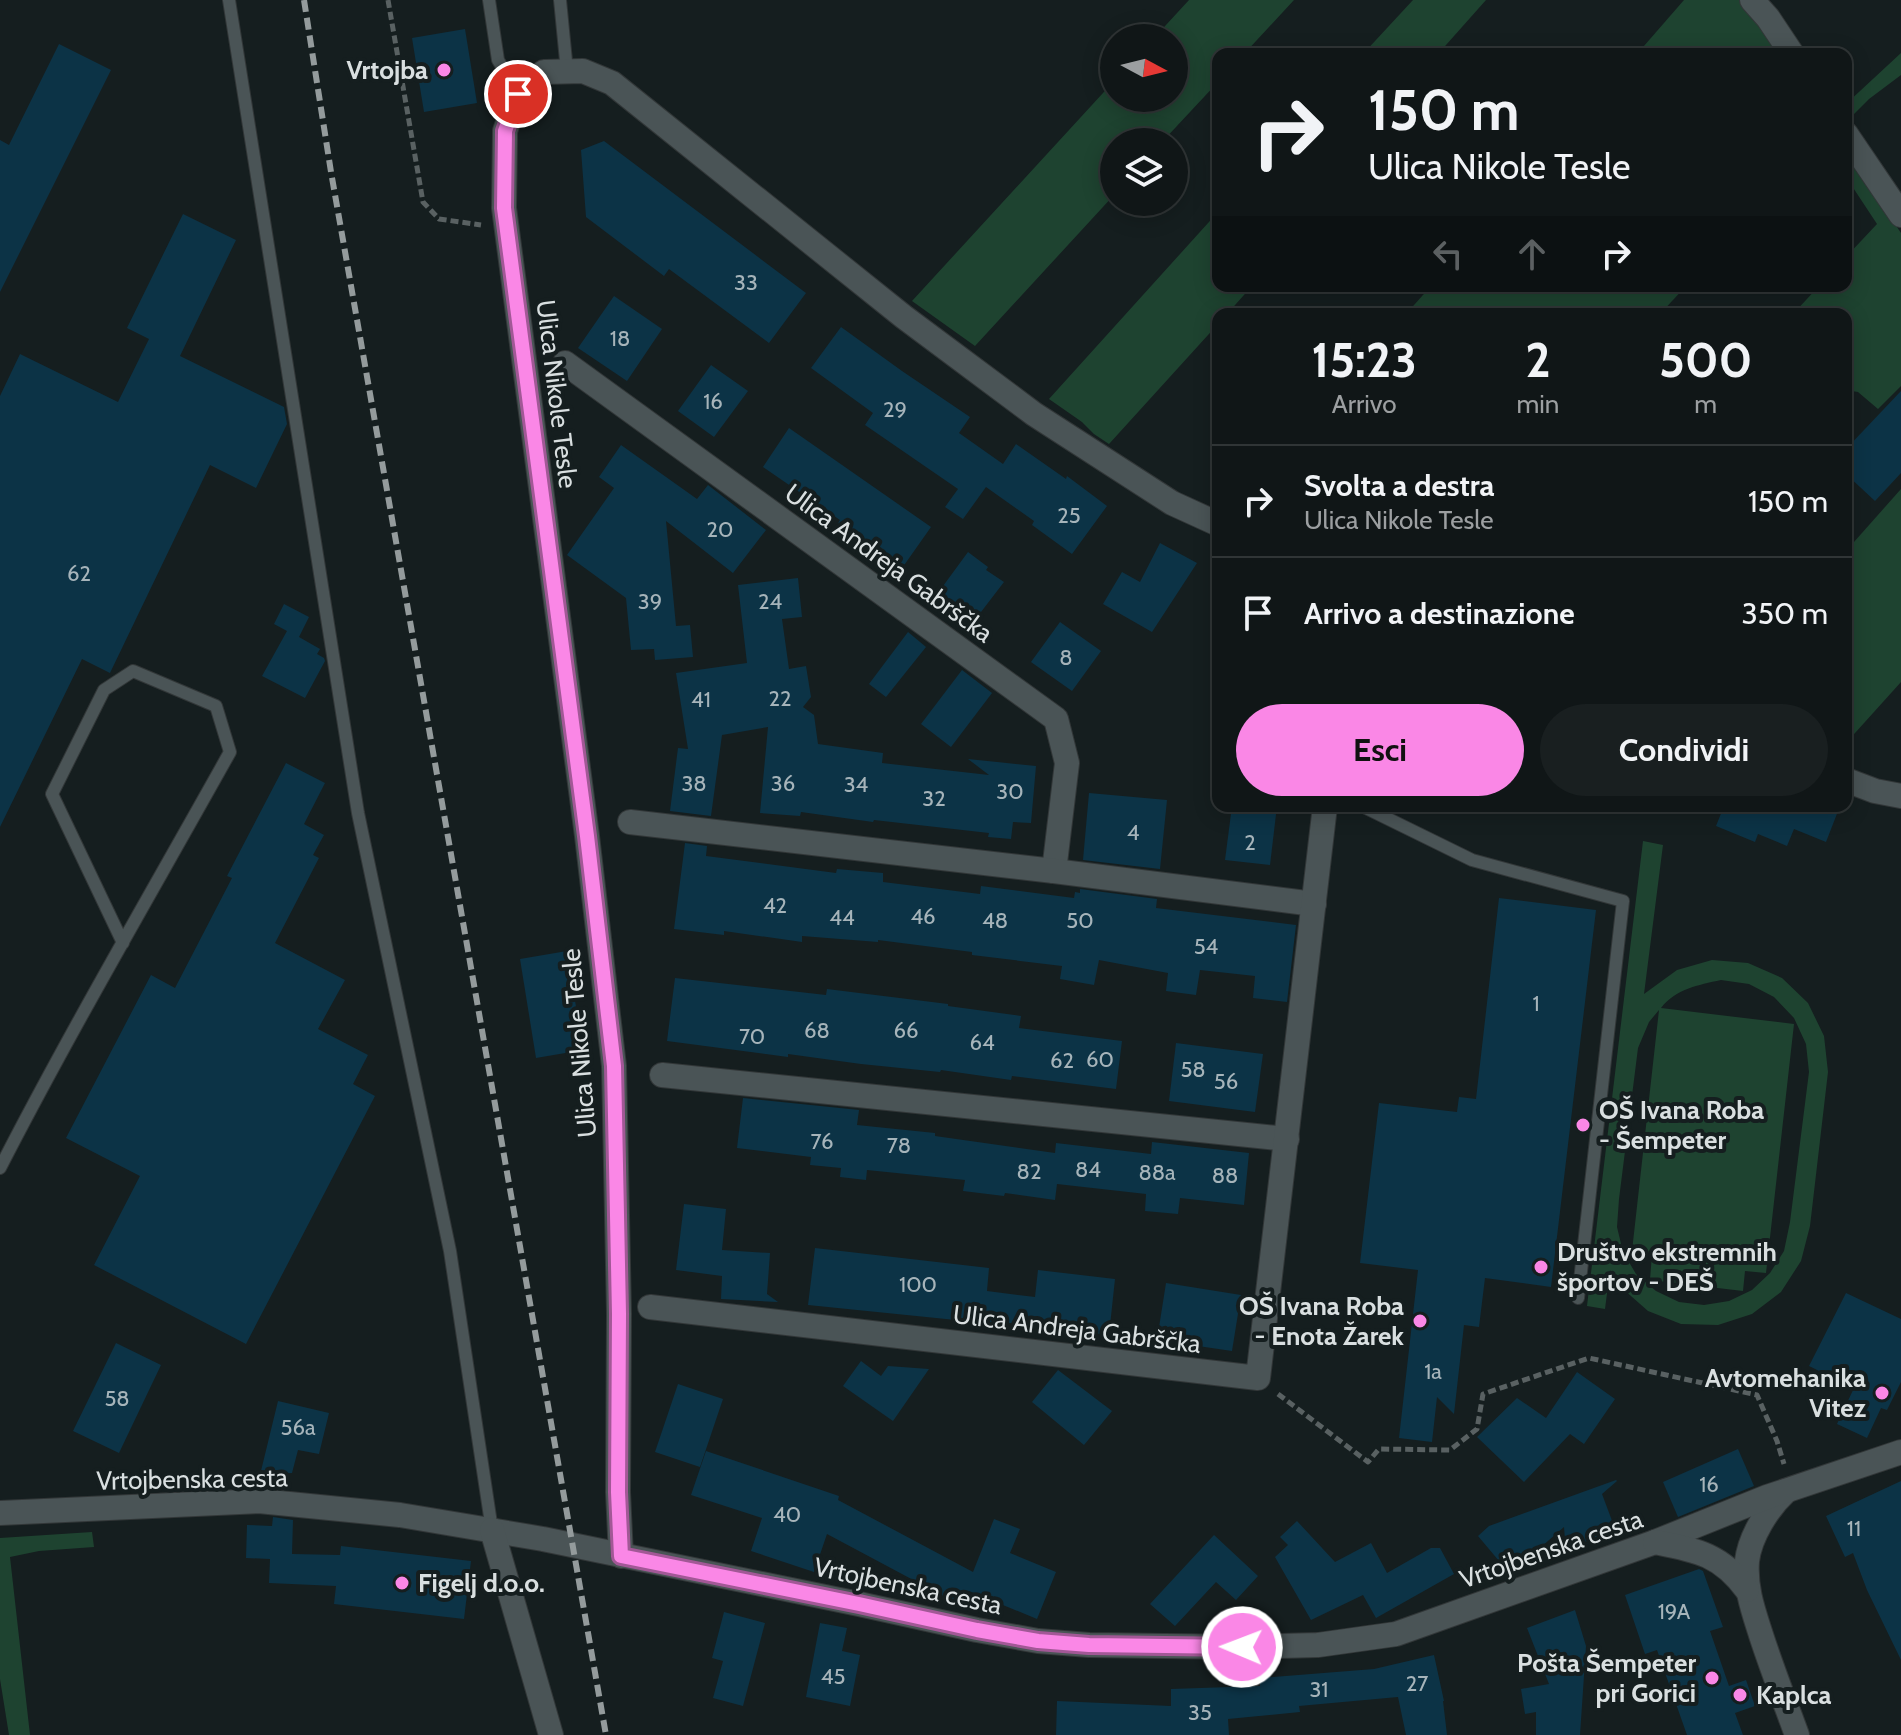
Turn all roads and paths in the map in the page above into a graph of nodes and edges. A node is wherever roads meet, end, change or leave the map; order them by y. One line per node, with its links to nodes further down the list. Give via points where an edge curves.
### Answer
1 (229, 0): 31 (lane, via 358,813 450,1251)
2 (388, 0): 11 (path, via 423,202 439,219)
3 (560, 0): 7 (lane)
4 (1752, 0): 6 (street)
5 (489, 1): 8 (lane, via 498,60)
6 (1788, 48)
7 (567, 71): 8 (street, via 544,72); 13 (street, via 583,71 612,83 1034,414 1172,503)
8 (518, 94): 11 (street, Ulica Nikole Tesle, via 505,131)
9 (1852, 143): 10 (street)
10 (1901, 215)
11 (507, 228): 33 (street, Ulica Nikole Tesle, via 614,1066)
12 (565, 363): 19 (street, Ulica Andreja Gabrščka, via 1056,719 1067,763)
13 (1212, 521)
14 (1852, 782): 15 (street)
15 (1901, 796)
16 (1324, 812): 20 (street)
17 (1374, 812): 25 (lane, via 1472,860 1623,901)
18 (630, 822): 19 (street)
19 (1054, 871): 20 (street)
20 (1314, 904): 23 (street)
21 (123, 943): 21 (lane, via 230,752 216,706 133,671 104,690 52,794); 24 (lane)
22 (662, 1075): 23 (street)
23 (1287, 1139): 27 (street)
24 (0, 1168)
25 (1578, 1298)
26 (650, 1307): 27 (street, Ulica Andreja Gabrščka)
27 (1258, 1378): 29 (path, via 1368,1462 1379,1449 1450,1450 1477,1429 1483,1394 1589,1358 1757,1395 1777,1441)
28 (1901, 1452): 29 (street, Vrtojbenska cesta)
29 (1788, 1490): 32 (street, Vrtojbenska cesta); 34 (street, via 1752,1543)
30 (0, 1513): 31 (street, Vrtojbenska cesta, via 259,1501)
31 (492, 1530): 33 (street, Vrtojbenska cesta); 35 (street)
32 (1655, 1542): 33 (street, Vrtojbenska cesta, via 1396,1634 1318,1645 1242,1647 1038,1641); 34 (street, via 1714,1559 1729,1567)
33 (621, 1556)
34 (1747, 1590): 36 (street)
35 (551, 1735)
36 (1797, 1735)

